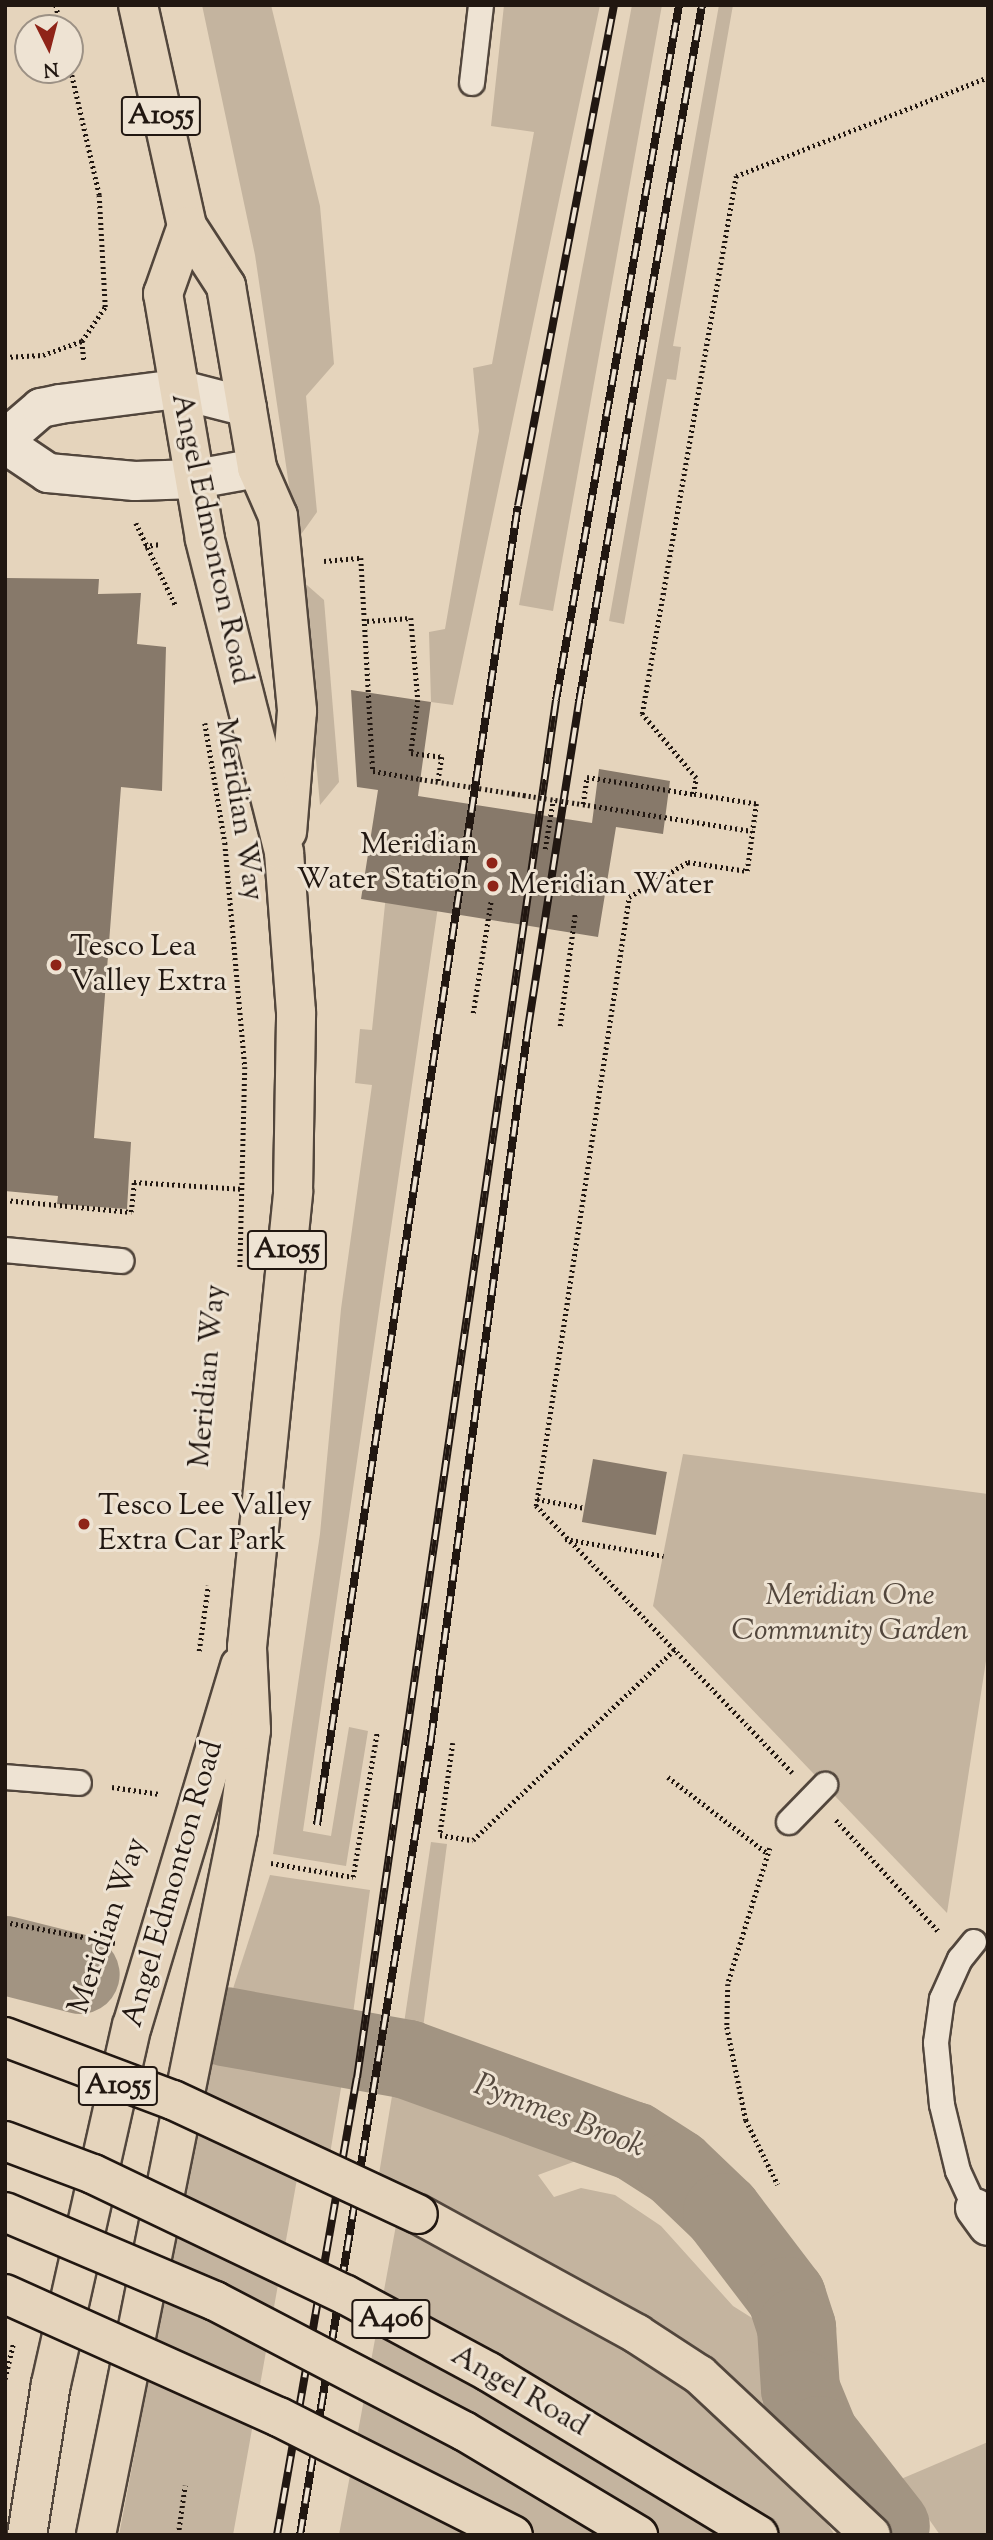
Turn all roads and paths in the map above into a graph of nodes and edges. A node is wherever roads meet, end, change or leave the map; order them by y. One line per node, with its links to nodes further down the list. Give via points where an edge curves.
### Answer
1 (138, 5): 6 (main road, Angel Edmonton Road / A1055)
2 (481, 5): 4 (lane)
3 (988, 77): 23 (path, via 736,176 642,714 696,778)
4 (472, 83)
5 (74, 84): 7 (path, via 99,195 106,307)
6 (187, 226): 10 (main road, Angel Edmonton Road / A1055, via 163,294); 11 (main road, Angel Edmonton Road / A1055, via 226,286)
7 (82, 341): 8 (path, via 43,355); 9 (path)
8 (5, 357)
9 (85, 367)
10 (177, 389): 11 (street); 12 (street, via 41,408); 14 (main road, Angel Edmonton Road / A1055)
11 (247, 407): 13 (main road, Angel Edmonton Road / A1055)
12 (5, 442): 14 (street, via 48,473 135,481)
13 (257, 468): 14 (street); 28 (main road, Angel Edmonton Road / A1055, via 278,516 293,660 295,774)
14 (195, 479): 28 (main road, Angel Edmonton Road / A1055, via 205,539)
15 (138, 532): 17 (path)
16 (161, 544): 17 (path)
17 (145, 546): 19 (path)
18 (310, 562): 20 (path, via 361,558)
19 (180, 615)
20 (367, 621): 22 (path, bridge, via 364,649 373,771); 22 (path, via 411,618 417,709 411,753 442,757)
21 (203, 716): 33 (path, Meridian Way, via 235,933 245,1067)
22 (438, 782): 24 (path, bridge)
23 (694, 794): 25 (path, via 587,777); 26 (path, via 757,804)
24 (553, 800): 25 (path, bridge); 27 (path)
25 (583, 804): 26 (path)
26 (752, 831): 38 (path, via 747,871 688,862 629,897)
27 (545, 849)
28 (284, 852): 43 (main road, Angel Edmonton Road / A1055, via 296,1012 293,1191)
29 (491, 901): 31 (path)
30 (575, 914): 32 (path)
31 (473, 1013)
32 (560, 1026)
33 (244, 1189): 34 (path, via 134,1182 131,1212); 37 (path, Meridian Way)
34 (5, 1200)
35 (5, 1250): 36 (lane)
36 (121, 1261)
37 (240, 1276)
38 (537, 1499): 39 (path); 40 (path, via 536,1506)
39 (585, 1508)
40 (564, 1539): 41 (path); 44 (path)
41 (664, 1556)
42 (209, 1575): 45 (path)
43 (247, 1647): 55 (main road, Angel Edmonton Road / A1055, via 251,1730); 69 (main road, Angel Edmonton Road / A1055, via 132,2026 51,2384)
44 (675, 1649): 47 (path, via 473,1840 440,1835); 51 (path)
45 (199, 1655)
46 (377, 1732): 55 (path, via 353,1877)
47 (453, 1743)
48 (5, 1777): 50 (lane)
49 (668, 1777): 54 (path)
50 (79, 1783): 52 (path)
51 (819, 1791): 53 (lane); 57 (path, via 914,1899)
52 (174, 1796)
53 (789, 1822): 54 (path)
54 (767, 1853): 61 (path, via 728,1984 726,2027 746,2120)
55 (233, 1857): 70 (main road, Angel Edmonton Road / A1055)
56 (5, 1922): 58 (path, Meridian Way, via 123,1944)
57 (967, 1950): 63 (lane, via 937,2019 937,2065 958,2171)
58 (119, 1957)
59 (5, 2036): 75 (main road, bridge, via 173,2100 405,2208 637,2334 736,2406)
60 (5, 2141): 74 (main road, Angel Road / A406, bridge, via 93,2174 346,2295 489,2372)
61 (778, 2185)
62 (5, 2212): 73 (main road, Angel Road / A406, bridge, via 227,2307 464,2431)
63 (981, 2217)
64 (5, 2294): 72 (main road, bridge, via 279,2417)
65 (13, 2341): 66 (path)
66 (6, 2367): 67 (path)
67 (5, 2379)
68 (185, 2485): 71 (path)
69 (27, 2535)
70 (96, 2535)
71 (178, 2535)
72 (513, 2535)
73 (638, 2535)
74 (758, 2535)
75 (871, 2535)

